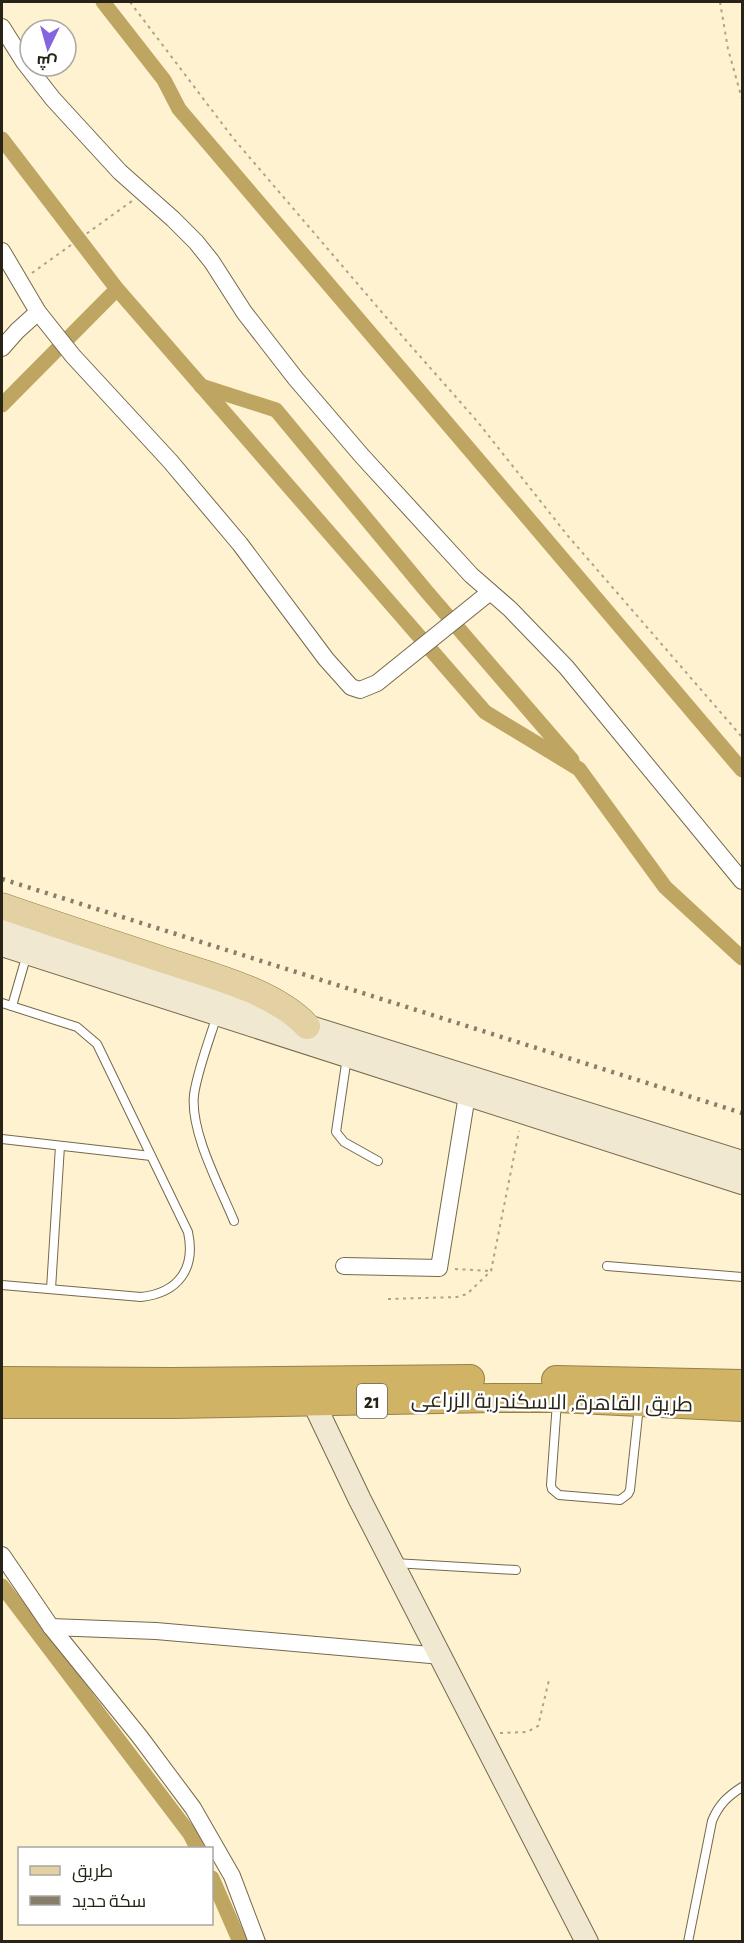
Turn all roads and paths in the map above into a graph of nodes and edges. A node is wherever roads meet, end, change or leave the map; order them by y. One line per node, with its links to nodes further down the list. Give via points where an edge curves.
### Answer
1 (130, 2): 11 (path, via 233,138)
2 (720, 2): 4 (path)
3 (2, 27): 5 (street, via 53,99)
4 (742, 99)
5 (144, 192): 7 (path); 10 (street, via 203,250 244,312 316,402)
6 (2, 251): 7 (street)
7 (20, 282): 8 (street)
8 (38, 312): 9 (street); 10 (street, via 240,544 347,683 360,690 377,683)
9 (2, 348)
10 (490, 592): 12 (street, via 566,668)
11 (742, 737)
12 (742, 881)
13 (2, 906): 20 (main road, via 275,1000)
14 (2, 926): 20 (main road)
15 (2, 945): 16 (main road)
16 (27, 954): 18 (lane); 19 (main road)
17 (2, 1002): 18 (lane)
18 (12, 1006): 26 (lane, via 77,1027 91,1037)
19 (217, 1015): 21 (main road); 30 (lane, via 194,1094 194,1109 201,1139)
20 (307, 1026): 28 (main road)
21 (347, 1057): 22 (main road); 27 (lane, via 336,1132 344,1142)
22 (467, 1095): 23 (main road); 33 (street)
23 (522, 1113): 29 (main road); 34 (path)
24 (2, 1139): 25 (lane)
25 (60, 1146): 26 (lane); 37 (lane)
26 (152, 1156): 37 (lane, via 190,1239 190,1258 177,1282 167,1290 141,1297)
27 (378, 1161)
28 (742, 1162)
29 (742, 1183)
30 (234, 1221)
31 (344, 1266): 33 (street)
32 (607, 1266): 35 (lane)
33 (439, 1268): 34 (path)
34 (491, 1271): 38 (path, via 467,1294 457,1297)
35 (742, 1277)
36 (2, 1285): 37 (lane)
37 (51, 1289)
38 (388, 1299)
39 (2, 1381): 41 (highway, طريق القاهرة, الاسكندرية الزراعى / 21, via 173,1382)
40 (742, 1384): 41 (highway, طريق القاهرة, الاسكندرية الزراعى / 21, via 624,1380)
41 (308, 1391): 42 (highway, طريق القاهرة, الاسكندرية الزراعى / 21); 44 (highway, طريق القاهرة, الاسكندرية الزراعى / 21, via 175,1404); 47 (main road)
42 (558, 1398): 43 (highway, طريق القاهرة, الاسكندرية الزراعى / 21); 43 (lane, via 552,1489 559,1494 620,1500 630,1490)
43 (640, 1402): 45 (highway, طريق القاهرة, الاسكندرية الزراعى / 21)
44 (2, 1404)
45 (742, 1407)
46 (2, 1555): 49 (street)
47 (394, 1563): 48 (lane); 50 (main road)
48 (516, 1570)
49 (51, 1627): 50 (street, via 156,1631); 54 (street, via 193,1808 232,1876)
50 (442, 1656): 52 (main road)
51 (549, 1680): 52 (path, via 538,1726 527,1732)
52 (481, 1733): 55 (main road)
53 (742, 1786): 56 (lane, via 717,1808 712,1821)
54 (257, 1941)
55 (587, 1941)
56 (688, 1941)

